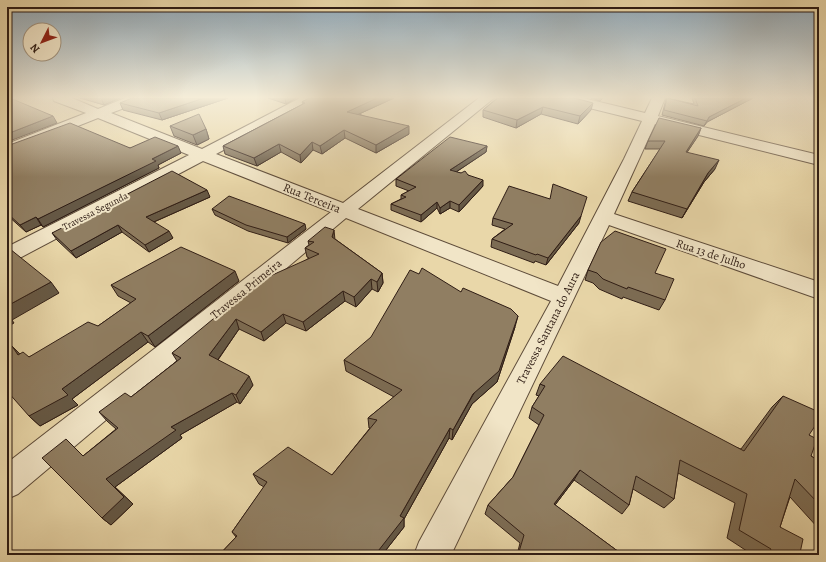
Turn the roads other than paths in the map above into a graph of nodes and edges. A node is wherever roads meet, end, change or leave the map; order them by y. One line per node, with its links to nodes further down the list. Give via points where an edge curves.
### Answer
1 (72, 124): 7 (street)
2 (125, 124): 8 (street, Rua Terceira)
3 (261, 124): 8 (street, Travessa Segunda)
4 (455, 124): 10 (street, Travessa Primeira)
5 (648, 124): 11 (street, Travessa Santana do Aura)
6 (704, 124): 9 (street)
7 (7, 149)
8 (203, 155): 10 (street, Rua Terceira); 12 (street, Travessa Segunda)
9 (819, 160)
10 (344, 211): 14 (street, Rua Terceira); 15 (street, Travessa Primeira)
11 (603, 217): 13 (street, Rua 13 de Julho); 14 (street, Travessa Santana do Aura)
12 (7, 256)
13 (819, 291)
14 (564, 297): 16 (street, Travessa Santana do Aura)
15 (7, 483)
16 (432, 555)

